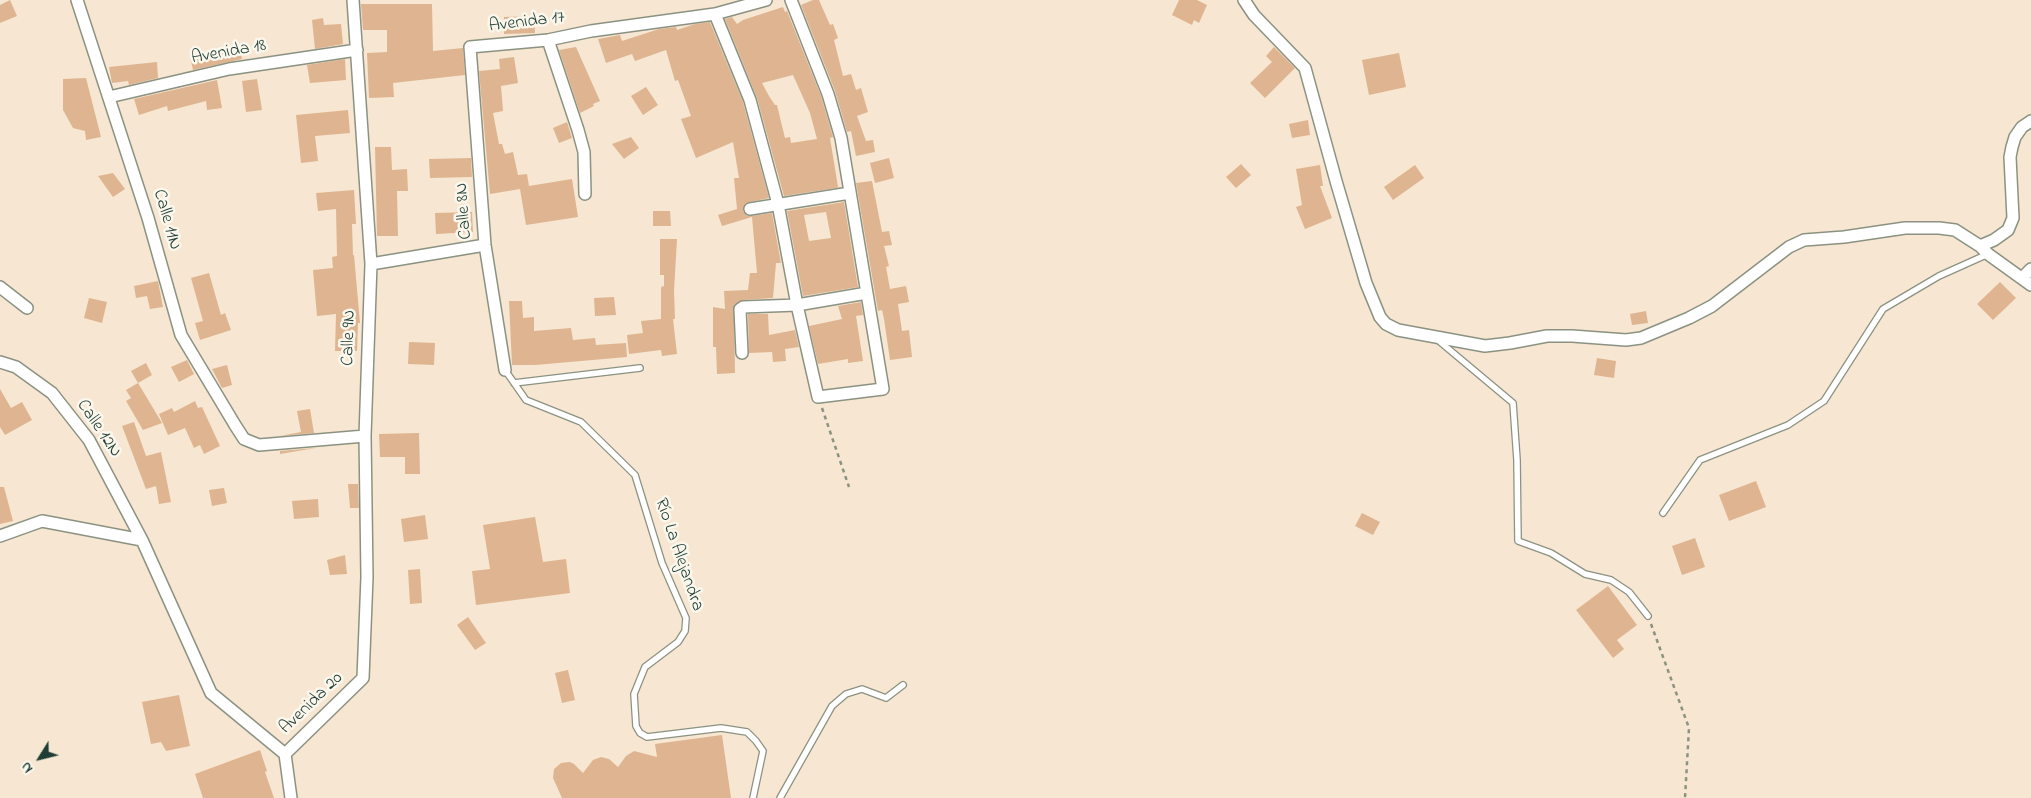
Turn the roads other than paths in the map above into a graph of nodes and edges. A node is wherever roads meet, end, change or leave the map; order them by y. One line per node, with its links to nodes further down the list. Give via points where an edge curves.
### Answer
1 (77, 0): 10 (street, Calle 11N)
2 (353, 0): 9 (street, Calle 9N)
3 (766, 0): 6 (street, Avenida 17)
4 (1244, 0): 27 (street, via 1254,15 1305,68 1366,282 1380,317 1398,330)
5 (792, 1): 14 (street, via 828,94 841,138)
6 (715, 14): 7 (street, Avenida 17); 16 (street, via 750,100)
7 (548, 40): 8 (street, Avenida 17); 15 (street, via 584,152)
8 (470, 48): 18 (street, Calle 8N)
9 (357, 50): 10 (street, Avenida 18, via 229,69); 20 (street, Calle 9N)
10 (109, 97): 33 (street, Calle 11N, via 181,335 244,439 259,445)
11 (2031, 121): 13 (street)
12 (2031, 130): 13 (street)
13 (2015, 137): 19 (street, via 2010,157 2013,218 2008,230)
14 (850, 193): 16 (street); 24 (street)
15 (585, 194)
16 (778, 204): 17 (street); 25 (street)
17 (750, 210)
18 (485, 245): 20 (street); 31 (street, Calle 8N)
19 (1984, 250): 22 (street); 27 (street, via 1955,230 1939,228 1905,228 1804,240 1789,247 1712,306 1641,338 1547,336 1485,346); 34 (lane, via 1883,309 1824,402 1788,425 1700,460)
20 (371, 264): 33 (street, Calle 9N)
21 (2031, 270): 22 (street)
22 (2026, 282)
23 (0, 287): 26 (street)
24 (867, 293): 25 (street); 25 (street, via 883,389 818,397)
25 (797, 305): 28 (street, via 740,309)
26 (27, 308)
27 (1435, 337): 37 (lane, via 1513,404 1518,460 1518,541 1551,553 1585,574 1611,580 1629,592)
28 (742, 353)
29 (0, 362): 36 (street, Calle 12N, via 16,367 57,399 89,440)
30 (640, 368): 32 (lane)
31 (505, 370): 32 (lane, Río La Alejandra)
32 (514, 383): 42 (lane, Río La Alejandra, via 526,400 581,422 635,475 662,562 686,618 678,642 645,667 634,694 636,726 640,733 647,737 721,728 747,732 763,751)
33 (365, 436): 38 (street, Calle 9N, via 367,577)
34 (1662, 513)
35 (0, 536): 36 (street, via 42,521)
36 (142, 540): 40 (street, Calle 12N, via 211,693)
37 (1648, 616)
38 (363, 678): 40 (street, Avenida 20)
39 (903, 685): 43 (lane, via 886,698 862,689 854,691 832,706)
40 (285, 754): 41 (street)
41 (291, 798)
42 (753, 798)
43 (780, 798)

